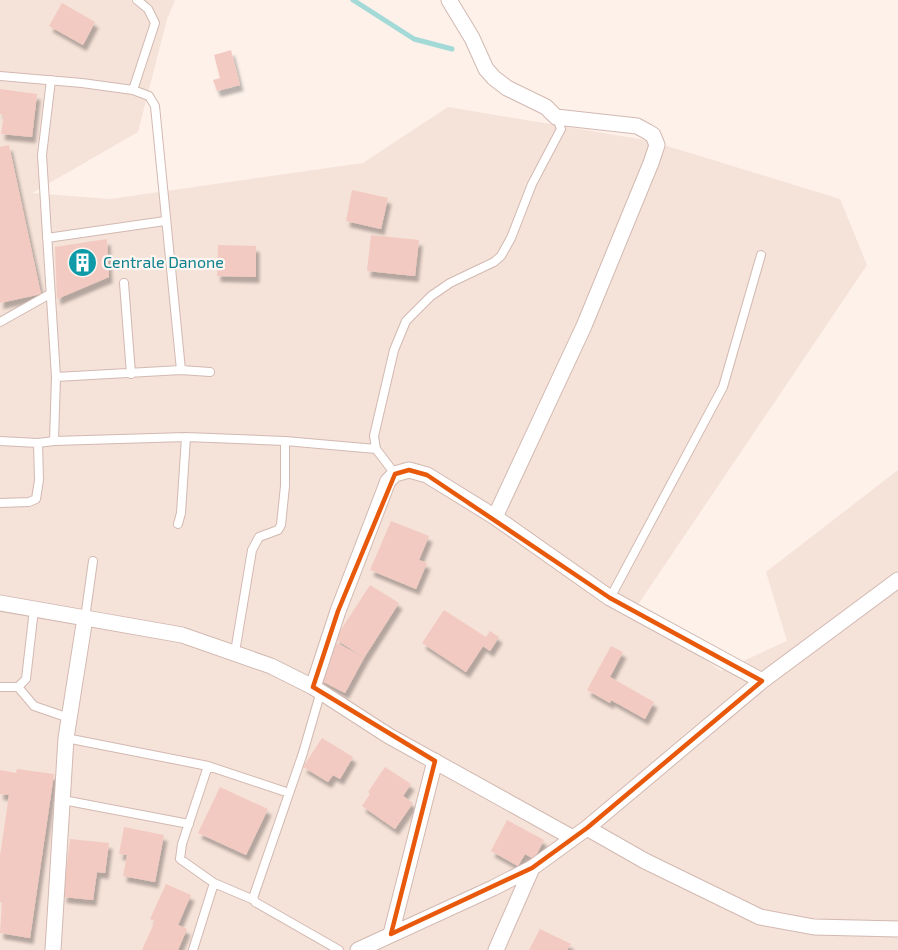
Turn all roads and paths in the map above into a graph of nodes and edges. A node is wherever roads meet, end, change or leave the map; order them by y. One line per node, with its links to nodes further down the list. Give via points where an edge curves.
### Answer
1 (137, 0): 5 (lane, via 148,9 155,23)
2 (449, 0): 6 (street, via 486,69 507,88 546,107)
3 (0, 76): 4 (lane)
4 (51, 80): 5 (lane); 8 (lane, via 42,155)
5 (133, 90): 7 (lane, via 149,96 155,106)
6 (556, 117): 22 (lane, via 561,129 532,184 506,250 494,262 431,296 406,321 394,350 378,413); 25 (street, via 637,126 653,135 656,149 584,326)
7 (165, 221): 8 (lane); 13 (lane)
8 (47, 238): 11 (lane)
9 (761, 255): 29 (lane, via 723,387)
10 (124, 283): 15 (lane)
11 (50, 294): 12 (lane); 16 (lane)
12 (0, 322)
13 (181, 370): 14 (lane); 15 (lane)
14 (210, 372)
15 (131, 374): 16 (lane)
16 (56, 377): 19 (lane)
17 (186, 437): 19 (lane); 20 (lane); 26 (lane)
18 (0, 441): 21 (lane)
19 (54, 441): 21 (lane)
20 (285, 441): 22 (lane); 33 (lane, via 281,525 256,541)
21 (38, 443): 24 (lane, via 36,499)
22 (376, 449): 23 (lane)
23 (395, 474): 25 (street, via 409,471 427,475); 37 (street, via 380,500 338,611)
24 (0, 503)
25 (495, 518): 29 (street)
26 (178, 524)
27 (93, 561): 32 (lane)
28 (898, 580): 34 (street)
29 (610, 598): 34 (street)
30 (0, 603): 31 (street)
31 (34, 609): 32 (street); 36 (lane, via 26,679)
32 (85, 618): 33 (street, via 182,635); 38 (street)
33 (235, 652): 37 (street)
34 (762, 681): 45 (street)
35 (0, 687): 36 (lane)
36 (18, 687): 38 (lane, via 34,706)
37 (317, 689): 40 (street); 42 (lane, via 303,753)
38 (69, 718): 39 (street)
39 (66, 738): 41 (lane); 43 (street)
40 (435, 761): 46 (street); 51 (street)
41 (208, 766): 42 (lane); 44 (lane)
42 (289, 793): 49 (lane)
43 (63, 800): 44 (lane); 52 (street)
44 (189, 824): 48 (lane, via 180,859)
45 (587, 828): 46 (street); 50 (street, via 759,917 814,927)
46 (573, 838): 47 (street)
47 (532, 868): 51 (street); 56 (street)
48 (214, 883): 49 (lane); 53 (lane)
49 (254, 900): 54 (lane)
50 (898, 929)
51 (391, 934): 55 (street)
52 (53, 950)
53 (193, 950)
54 (339, 950)
55 (358, 950)
56 (496, 950)

